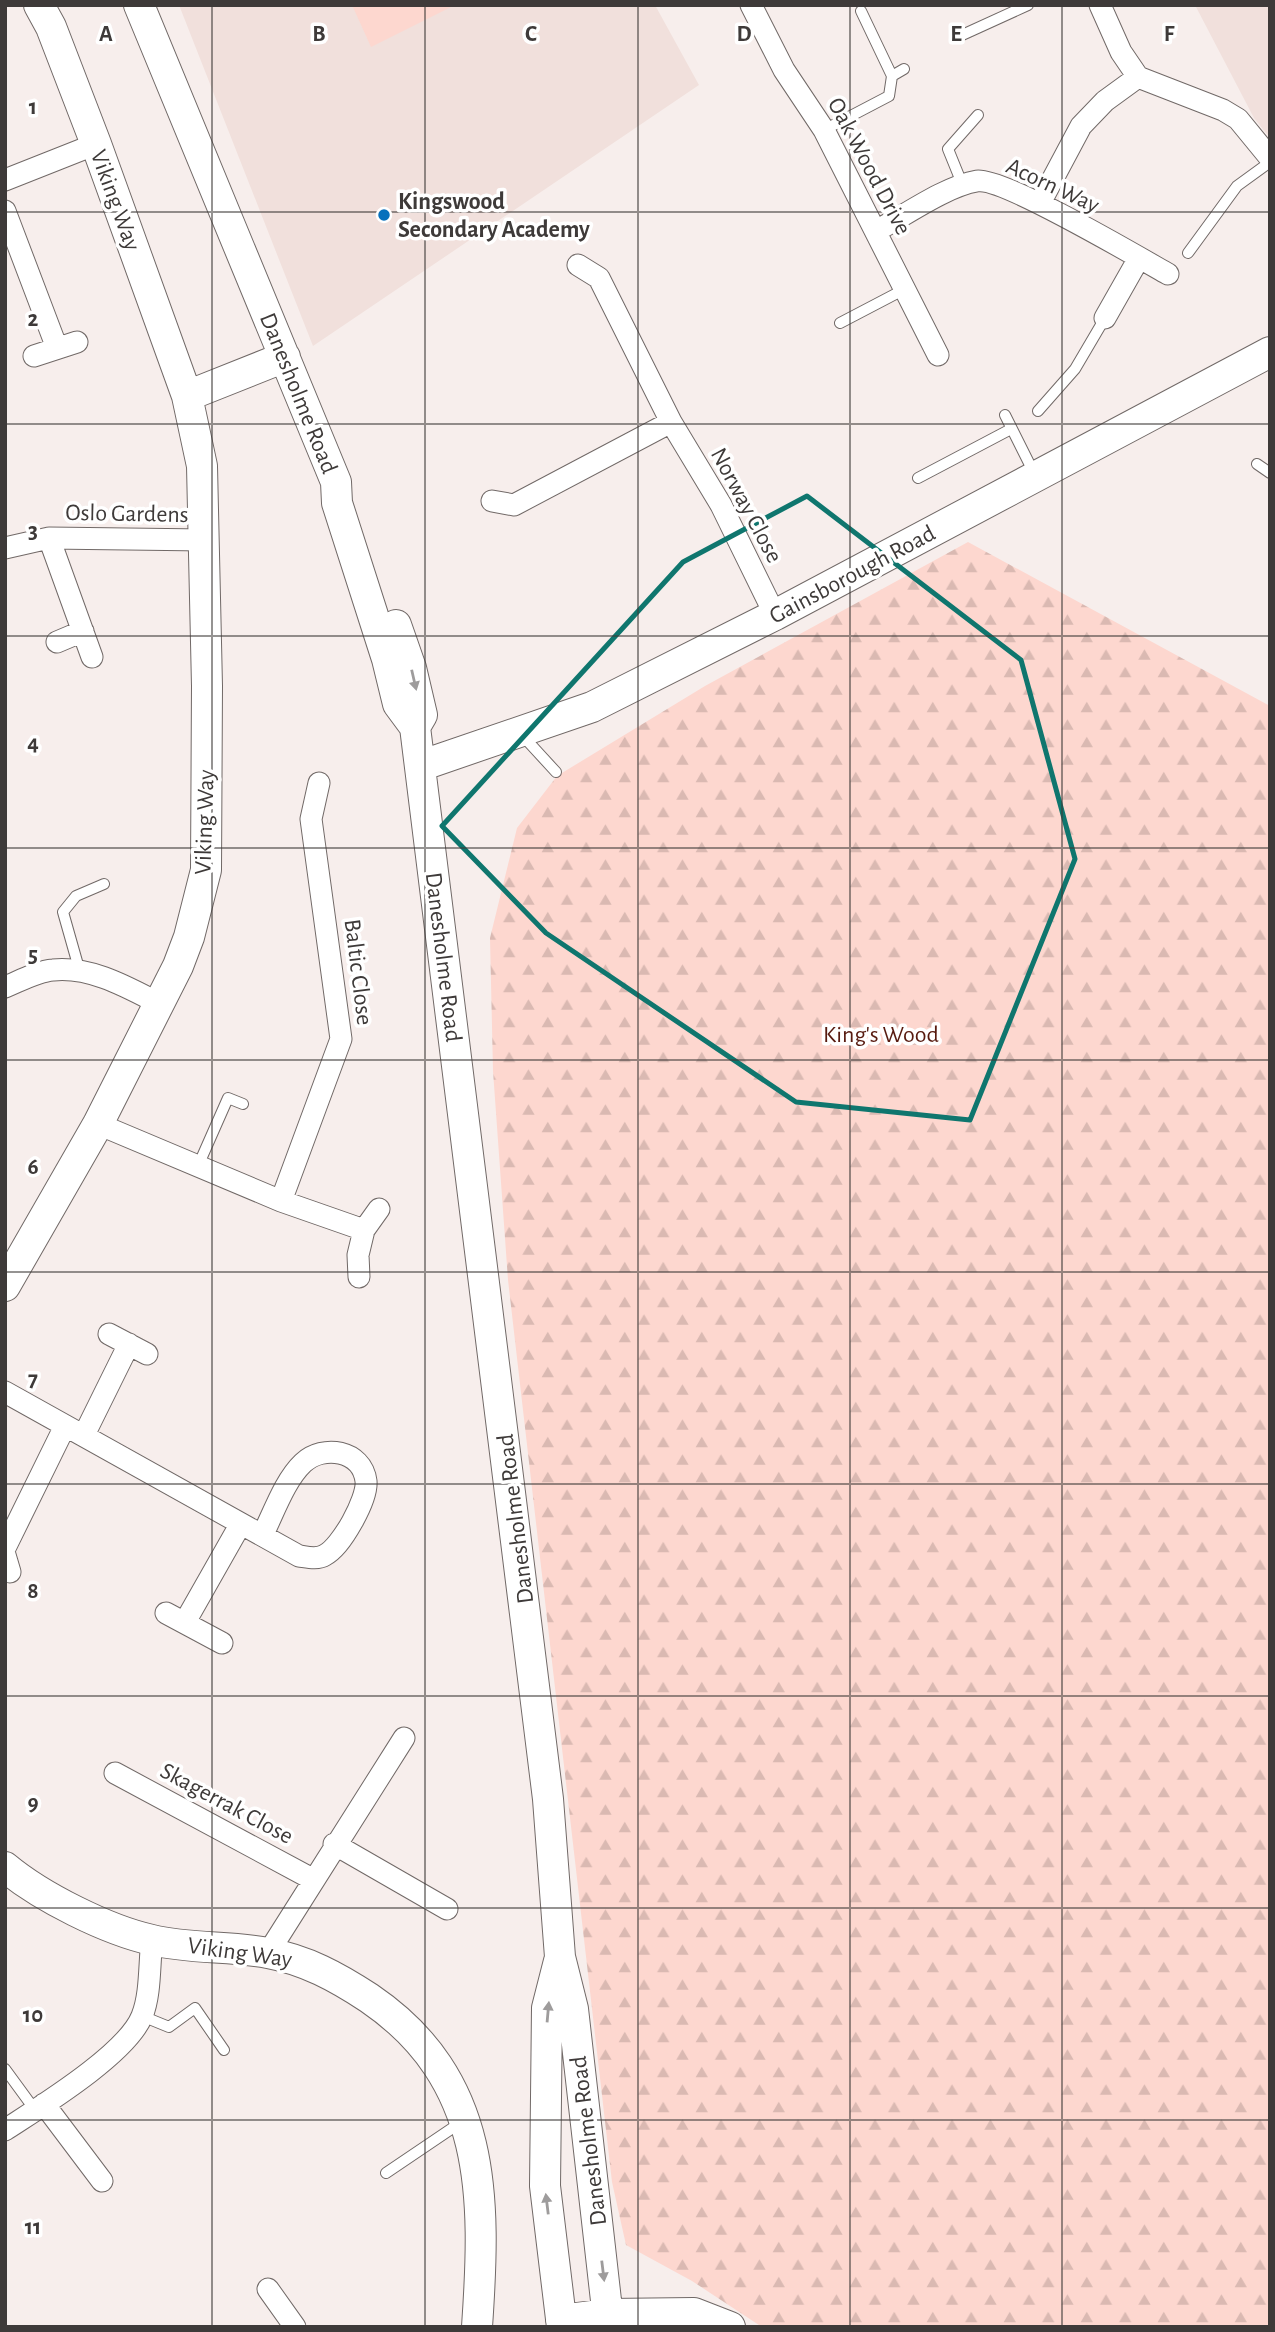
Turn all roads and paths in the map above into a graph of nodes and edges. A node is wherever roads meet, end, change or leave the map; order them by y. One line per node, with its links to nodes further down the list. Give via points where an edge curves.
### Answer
1 (39, 5): 13 (street, Viking Way)
2 (139, 5): 30 (street, Danesholme Road)
3 (751, 5): 12 (street, Oak Wood Drive, via 784,71)
4 (1028, 5): 7 (lane)
5 (1100, 5): 10 (street)
6 (861, 11): 9 (lane)
7 (960, 36)
8 (904, 69): 9 (lane)
9 (892, 76): 12 (lane, via 890,96)
10 (1138, 78): 14 (street, via 1238,119); 17 (street, via 1105,100 1081,127)
11 (978, 115): 16 (lane, via 948,149)
12 (824, 130): 19 (street, Oak Wood Drive)
13 (96, 144): 15 (street); 31 (street, Viking Way)
14 (1270, 160): 20 (lane, via 1237,186)
15 (5, 180)
16 (963, 186): 17 (street, Acorn Way, via 981,180); 19 (street, Acorn Way)
17 (1040, 203): 21 (street, Acorn Way)
18 (5, 211): 29 (street, via 67,345)
19 (876, 231): 24 (street, Oak Wood Drive)
20 (1188, 253)
21 (1139, 258): 23 (street, Acorn Way); 25 (street)
22 (578, 265): 34 (street, Norway Close, via 599,278)
23 (1168, 274)
24 (905, 289): 26 (lane); 28 (street, Oak Wood Drive)
25 (1105, 318): 32 (lane, via 1075,369)
26 (839, 323)
27 (1270, 352): 38 (street, Gainsborough Road)
28 (938, 355)
29 (34, 356)
30 (285, 357): 31 (street); 49 (street, Danesholme Road, via 336,482 337,503 398,704 415,727)
31 (187, 396): 42 (street, Viking Way, via 202,466)
32 (1038, 411)
33 (1005, 415): 35 (lane)
34 (671, 422): 40 (street, via 514,505); 44 (street, Norway Close, via 721,505)
35 (1012, 429): 38 (lane); 39 (lane)
36 (1257, 464): 37 (lane)
37 (1270, 473)
38 (1036, 477): 44 (street, Gainsborough Road)
39 (918, 478)
40 (492, 501)
41 (49, 538): 42 (street, Oslo Gardens); 43 (street, Oslo Gardens); 45 (street, Oslo Gardens)
42 (205, 540): 55 (street, Viking Way, via 206,870 189,937)
43 (5, 548)
44 (775, 615): 48 (street, Gainsborough Road, via 592,707)
45 (83, 631): 46 (street); 47 (street, Oslo Gardens)
46 (57, 642)
47 (92, 657)
48 (520, 733): 49 (street, Gainsborough Road); 50 (lane)
49 (420, 766): 80 (street, Danesholme Road, via 547,1786)
50 (556, 772)
51 (319, 783): 59 (street, Baltic Close, via 311,818 341,1039)
52 (104, 884): 53 (lane, via 76,896 62,912)
53 (80, 972): 54 (street, via 52,970); 55 (street, via 125,986)
54 (5, 986)
55 (158, 1003): 57 (street, Viking Way)
56 (243, 1104): 58 (lane, via 228,1098)
57 (98, 1124): 58 (street); 62 (street, Viking Way)
58 (198, 1166): 59 (street)
59 (281, 1201): 61 (street)
60 (379, 1209): 61 (street)
61 (364, 1230): 63 (street)
62 (13, 1252): 64 (street, Viking Way)
63 (359, 1278)
64 (5, 1286)
65 (109, 1334): 67 (street, via 138,1349)
66 (5, 1392): 67 (street)
67 (74, 1431): 68 (street); 70 (street)
68 (240, 1525): 69 (street); 71 (street, via 175,1618)
69 (263, 1534): 69 (street, via 301,1464 324,1451 338,1452 358,1464 365,1495 341,1539 325,1556 299,1556)
70 (5, 1548)
71 (222, 1643)
72 (404, 1738): 74 (street)
73 (115, 1773): 76 (street, Skagerrak Close)
74 (334, 1844): 76 (street); 77 (street)
75 (5, 1867): 78 (street, Viking Way, via 24,1883 78,1912)
76 (314, 1880): 79 (street)
77 (447, 1909)
78 (152, 1940): 79 (street, Viking Way); 81 (street)
79 (268, 1952): 85 (street, Viking Way, via 339,1978 384,2008 446,2074)
80 (560, 1957): 90 (street, Danesholme Road, one-way to 90, via 573,2009); 91 (street, Danesholme Road, one-way to 80, via 544,2186 547,2008)
81 (142, 2016): 82 (lane, via 169,2028 195,2008); 84 (street, via 120,2044 83,2077)
82 (224, 2050)
83 (5, 2069): 84 (lane)
84 (39, 2107): 86 (street); 88 (street)
85 (465, 2120): 87 (lane); 93 (street, Viking Way, via 474,2147 482,2212)
86 (5, 2130)
87 (386, 2173)
88 (102, 2181)
89 (268, 2290): 92 (street)
90 (609, 2320): 91 (street); 94 (street, via 694,2313)
91 (561, 2323)
92 (295, 2327)
93 (477, 2327)
94 (730, 2327)

